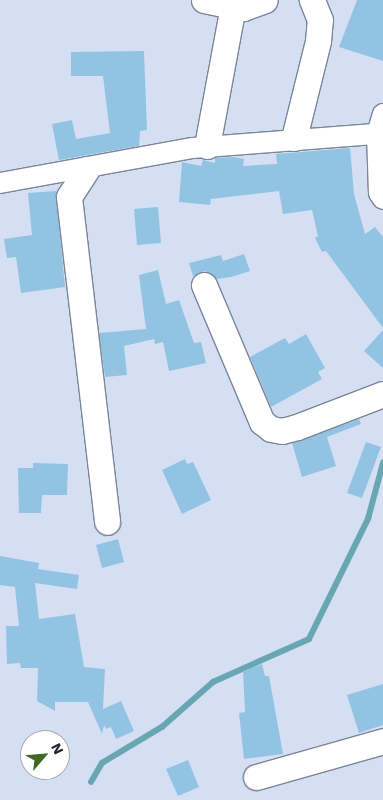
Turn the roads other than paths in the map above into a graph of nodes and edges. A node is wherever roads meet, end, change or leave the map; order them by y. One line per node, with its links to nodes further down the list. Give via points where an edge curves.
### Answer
1 (204, 0): 4 (street)
2 (265, 0): 4 (street, via 243,8)
3 (312, 0): 7 (street, via 320,20 318,41)
4 (233, 6): 8 (street)
5 (383, 114): 6 (street)
6 (377, 134): 7 (street); 11 (street, via 379,194)
7 (294, 138): 8 (street)
8 (207, 146): 9 (street)
9 (87, 169): 10 (street); 14 (street, via 69,198)
10 (0, 183)
11 (383, 199)
12 (204, 285): 13 (street, via 262,422 272,429 282,431)
13 (383, 394)
14 (107, 522)
15 (383, 741): 16 (street)
16 (256, 777)

